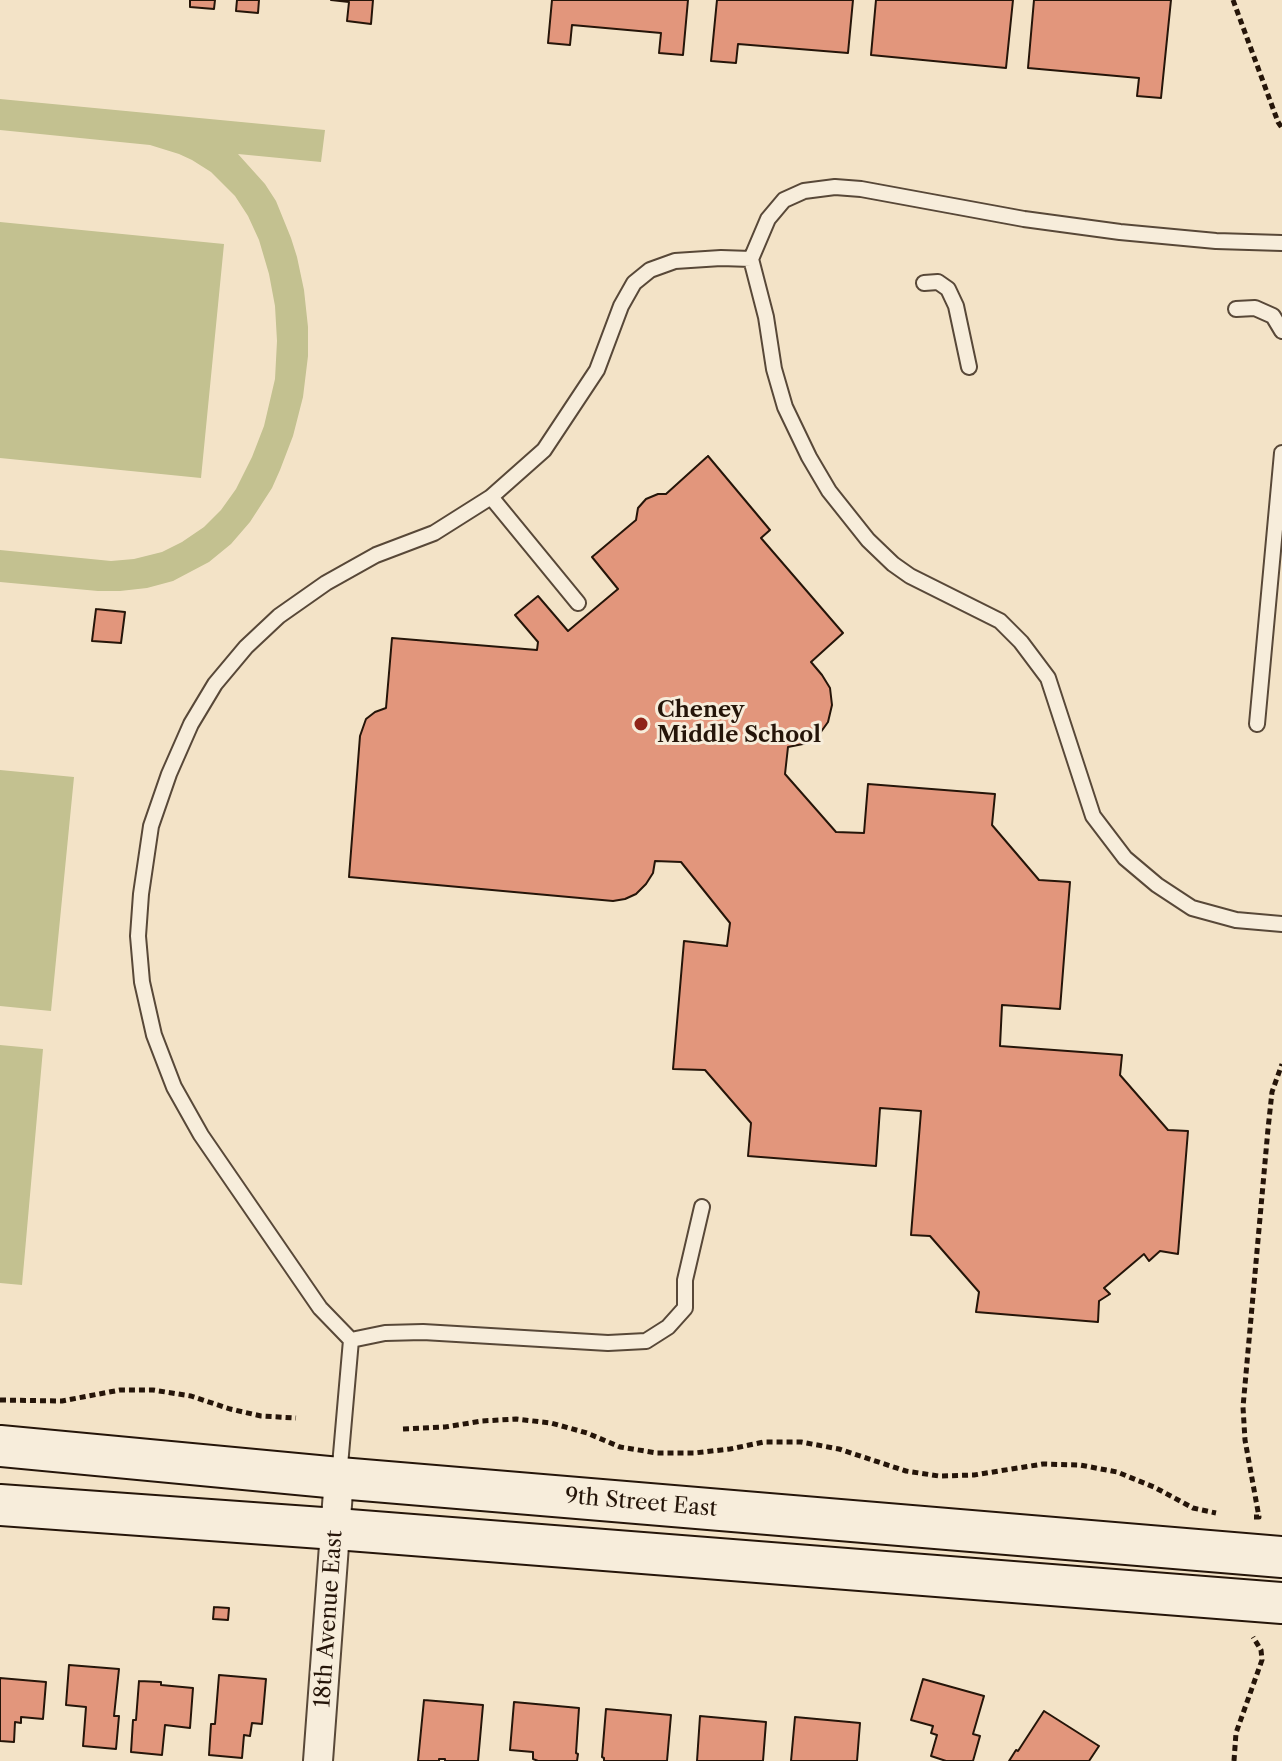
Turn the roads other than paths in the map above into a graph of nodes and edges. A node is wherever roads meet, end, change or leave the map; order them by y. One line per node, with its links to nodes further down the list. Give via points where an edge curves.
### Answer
1 (1282, 243): 2 (lane, via 1120,232 835,187 784,200 768,219)
2 (751, 259): 8 (lane, via 675,261 634,283 597,370 552,439); 11 (lane, via 785,407 829,491 868,540 910,576 1000,621 1021,642 1048,678 1093,816 1125,858 1192,908 1236,920)
3 (924, 283): 6 (lane, via 938,282 948,289)
4 (1236, 309): 5 (lane, via 1255,308 1273,316)
5 (1282, 331)
6 (969, 367)
7 (1282, 453): 10 (lane)
8 (491, 497): 9 (lane); 13 (lane, via 434,533 376,555 326,583 246,647 191,724 151,826 138,936 142,982 174,1087 320,1308)
9 (578, 603)
10 (1257, 724)
11 (1282, 924)
12 (702, 1207): 13 (lane, via 685,1280 685,1308 646,1341 423,1332)
13 (351, 1340): 15 (lane)
14 (0, 1446): 15 (main road, 9th Street East)
15 (339, 1478): 17 (street, 18th Avenue East); 18 (main road, 9th Street East)
16 (0, 1505): 17 (main road)
17 (336, 1529): 19 (main road); 20 (street, 18th Avenue East)
18 (1282, 1557)
19 (1282, 1603)
20 (318, 1761)

